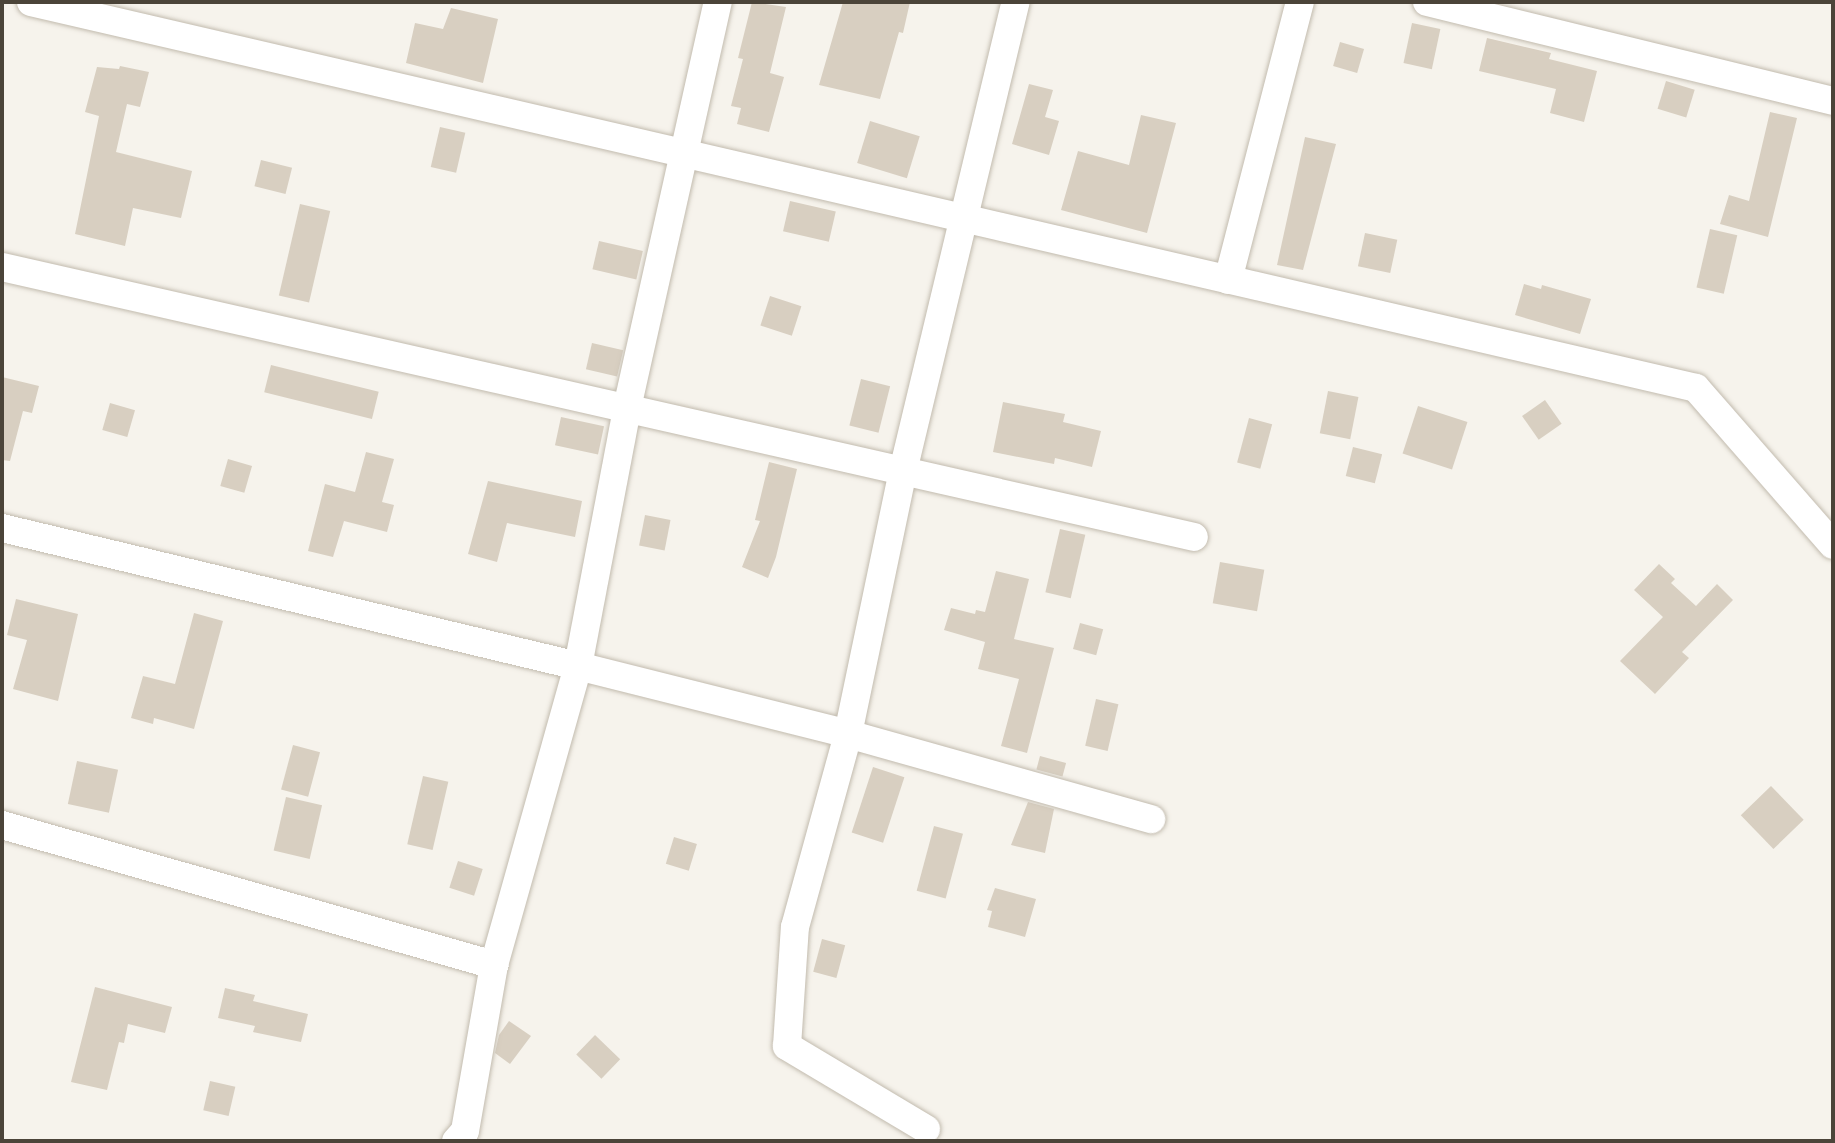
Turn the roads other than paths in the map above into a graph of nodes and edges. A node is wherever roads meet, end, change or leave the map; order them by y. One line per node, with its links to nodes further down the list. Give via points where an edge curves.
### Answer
1 (31, 2): 7 (street)
2 (718, 2): 7 (street)
3 (1016, 2): 8 (street)
4 (1300, 2): 10 (street)
5 (1427, 2): 6 (street)
6 (1833, 101)
7 (684, 153): 8 (street); 11 (street)
8 (963, 218): 10 (street); 12 (street)
9 (2, 267): 11 (street)
10 (1228, 280): 15 (street, via 1696,388)
11 (627, 408): 12 (street); 16 (street)
12 (903, 471): 14 (street); 17 (street)
13 (2, 528): 16 (street)
14 (1194, 537)
15 (1833, 545)
16 (578, 666): 17 (street); 20 (street)
17 (848, 734): 18 (street); 21 (street, via 795,927 788,1046)
18 (1151, 819)
19 (2, 825): 20 (street)
20 (494, 965): 22 (street, via 465,1132)
21 (926, 1129)
22 (456, 1141)

